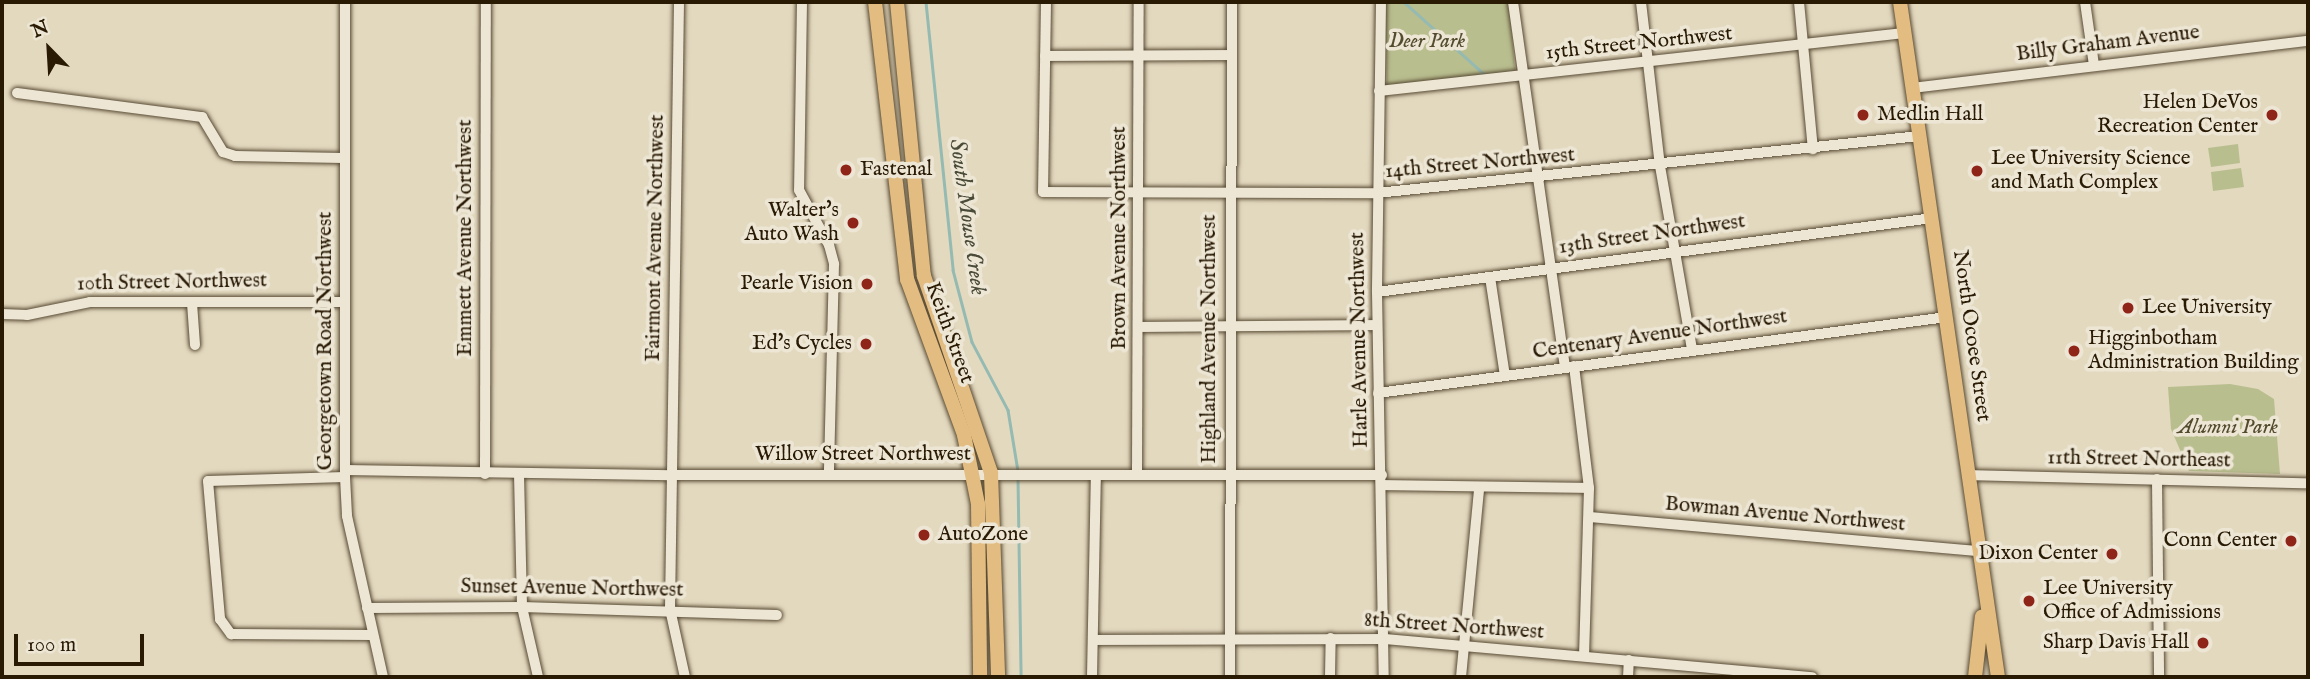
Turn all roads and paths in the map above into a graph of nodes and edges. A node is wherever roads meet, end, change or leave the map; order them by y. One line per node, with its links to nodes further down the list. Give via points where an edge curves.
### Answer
1 (345, 2): 31 (street, Georgetown Road Northwest)
2 (486, 2): 60 (street, Emmett Avenue Northwest)
3 (679, 2): 63 (street, Fairmont Avenue Northwest)
4 (802, 2): 64 (street, via 799,190 829,245 834,264)
5 (875, 2): 38 (main road, Keith Street)
6 (897, 2): 37 (main road, Keith Street)
7 (1046, 2): 21 (street)
8 (1139, 2): 22 (street, Brown Avenue Northwest)
9 (1232, 2): 20 (street, Highland Avenue Northwest)
10 (1375, 2): 11 (street)
11 (1381, 2): 27 (street, Harle Avenue Northwest)
12 (1513, 2): 25 (street)
13 (1641, 2): 23 (street)
14 (1799, 2): 19 (street)
15 (1900, 2): 17 (main road, North Ocoee Street)
16 (2085, 2): 24 (street)
17 (1904, 33): 19 (street, 15th Street Northwest); 26 (main road, North Ocoee Street)
18 (2308, 41): 24 (street, Billy Graham Avenue)
19 (1802, 45): 23 (street, 15th Street Northwest); 30 (street)
20 (1231, 55): 22 (street); 36 (street, Highland Avenue Northwest)
21 (1045, 56): 22 (street); 35 (street, 14th Street Northwest, via 1043,192)
22 (1138, 56): 35 (street, Brown Avenue Northwest)
23 (1647, 62): 25 (street, 15th Street Northwest); 32 (street)
24 (2094, 65): 26 (street, Billy Graham Avenue)
25 (1524, 76): 27 (street, 15th Street Northwest); 33 (street)
26 (1912, 88): 29 (main road, North Ocoee Street)
27 (1379, 91): 34 (street, Harle Avenue Northwest)
28 (17, 93): 31 (street, via 202,117 223,152 234,156)
29 (1919, 136): 30 (street, 14th Street Northwest); 39 (main road, North Ocoee Street)
30 (1813, 149): 32 (street, 14th Street Northwest)
31 (343, 158): 44 (street, Georgetown Road Northwest)
32 (1660, 166): 33 (street, 14th Street Northwest); 40 (street)
33 (1539, 178): 34 (street, 14th Street Northwest); 41 (street)
34 (1377, 193): 36 (street, 14th Street Northwest); 43 (street, Harle Avenue Northwest)
35 (1141, 194): 36 (street, 14th Street Northwest); 50 (street, Brown Avenue Northwest)
36 (1231, 194): 48 (street, Highland Avenue Northwest)
37 (915, 215): 38 (street); 56 (main road, Keith Street, via 924,276)
38 (898, 216): 62 (main road, Keith Street, via 907,279 964,435)
39 (1931, 218): 40 (street, 13th Street Northwest); 47 (main road, North Ocoee Street)
40 (1674, 251): 41 (street, 13th Street Northwest); 52 (street)
41 (1551, 269): 42 (street, 13th Street Northwest); 53 (street)
42 (1490, 277): 43 (street, 13th Street Northwest); 54 (street)
43 (1377, 292): 49 (street, Harle Avenue Northwest)
44 (344, 302): 45 (street, 10th Street Northwest); 59 (street, Georgetown Road Northwest)
45 (192, 303): 46 (street, 10th Street Northwest, via 72,303 27,315); 51 (street)
46 (2, 314)
47 (1947, 317): 52 (street, Centenary Avenue Northwest); 66 (main road, North Ocoee Street)
48 (1230, 326): 49 (street); 50 (street); 58 (street, Highland Avenue Northwest)
49 (1377, 326): 55 (street, Harle Avenue Northwest)
50 (1141, 327): 57 (street, Brown Avenue Northwest)
51 (195, 345)
52 (1692, 349): 53 (street, Centenary Avenue Northwest)
53 (1569, 366): 54 (street, Centenary Avenue Northwest); 70 (street)
54 (1505, 376): 55 (street, Centenary Avenue Northwest)
55 (1378, 393): 68 (street, Harle Avenue Northwest)
56 (991, 473): 62 (street, Willow Street Northwest); 65 (street, Willow Street Northwest); 92 (main road, Keith Street)
57 (1137, 473): 58 (street, Willow Street Northwest); 65 (street, Willow Street Northwest)
58 (1229, 473): 68 (street, Willow Street Northwest); 80 (street, Highland Avenue Northwest)
59 (345, 474): 60 (street, Willow Street Northwest); 76 (street, Georgetown Road Northwest); 79 (street, Willow Street Northwest, via 208,481 220,619 231,635)
60 (485, 474): 61 (street, Willow Street Northwest)
61 (519, 474): 63 (street, Willow Street Northwest); 75 (street)
62 (971, 474): 64 (street, Willow Street Northwest); 91 (main road, Keith Street, via 978,504)
63 (672, 475): 64 (street, Willow Street Northwest); 77 (street, Fairmont Avenue Northwest)
64 (829, 475)
65 (1096, 475): 83 (street)
66 (1970, 475): 67 (street, 11th Street Northeast); 73 (main road, North Ocoee Street)
67 (2157, 479): 69 (street, 11th Street Northeast); 102 (street)
68 (1383, 480): 71 (street, Willow Street Northwest); 82 (street, Harle Avenue Northwest)
69 (2308, 483)
70 (1589, 488): 71 (street, Willow Street Northwest); 72 (street)
71 (1479, 490): 84 (street)
72 (1589, 517): 73 (street, Bowman Avenue Northwest); 85 (street)
73 (1978, 551): 74 (main road, North Ocoee Street)
74 (1981, 576): 100 (main road); 101 (main road, North Ocoee Street)
75 (522, 607): 76 (street, Sunset Avenue Northwest); 77 (street, Sunset Avenue Northwest); 89 (street)
76 (366, 608): 79 (street, Georgetown Road Northwest)
77 (670, 609): 78 (street, Sunset Avenue Northwest); 90 (street, Fairmont Avenue Northwest)
78 (777, 615)
79 (373, 635): 88 (street, Georgetown Road Northwest)
80 (1230, 638): 81 (street, 8th Street Northwest); 83 (street, 8th Street Northwest); 94 (street, Highland Avenue Northwest)
81 (1331, 638): 82 (street, 8th Street Northwest); 95 (street)
82 (1385, 639): 84 (street, 8th Street Northwest); 96 (street, Harle Avenue Northwest)
83 (1093, 640): 93 (street)
84 (1462, 644): 85 (street, 8th Street Northwest); 97 (street)
85 (1584, 656): 86 (street, 8th Street Northwest)
86 (1629, 660): 87 (street, 8th Street Northwest); 98 (street)
87 (1726, 673): 99 (street, 8th Street Northwest)
88 (383, 677)
89 (538, 677)
90 (685, 677)
91 (980, 677)
92 (998, 677)
93 (1092, 677)
94 (1230, 677)
95 (1330, 677)
96 (1384, 677)
97 (1461, 677)
98 (1628, 677)
99 (1812, 677)
100 (1975, 677)
101 (1998, 677)
102 (2159, 677)

